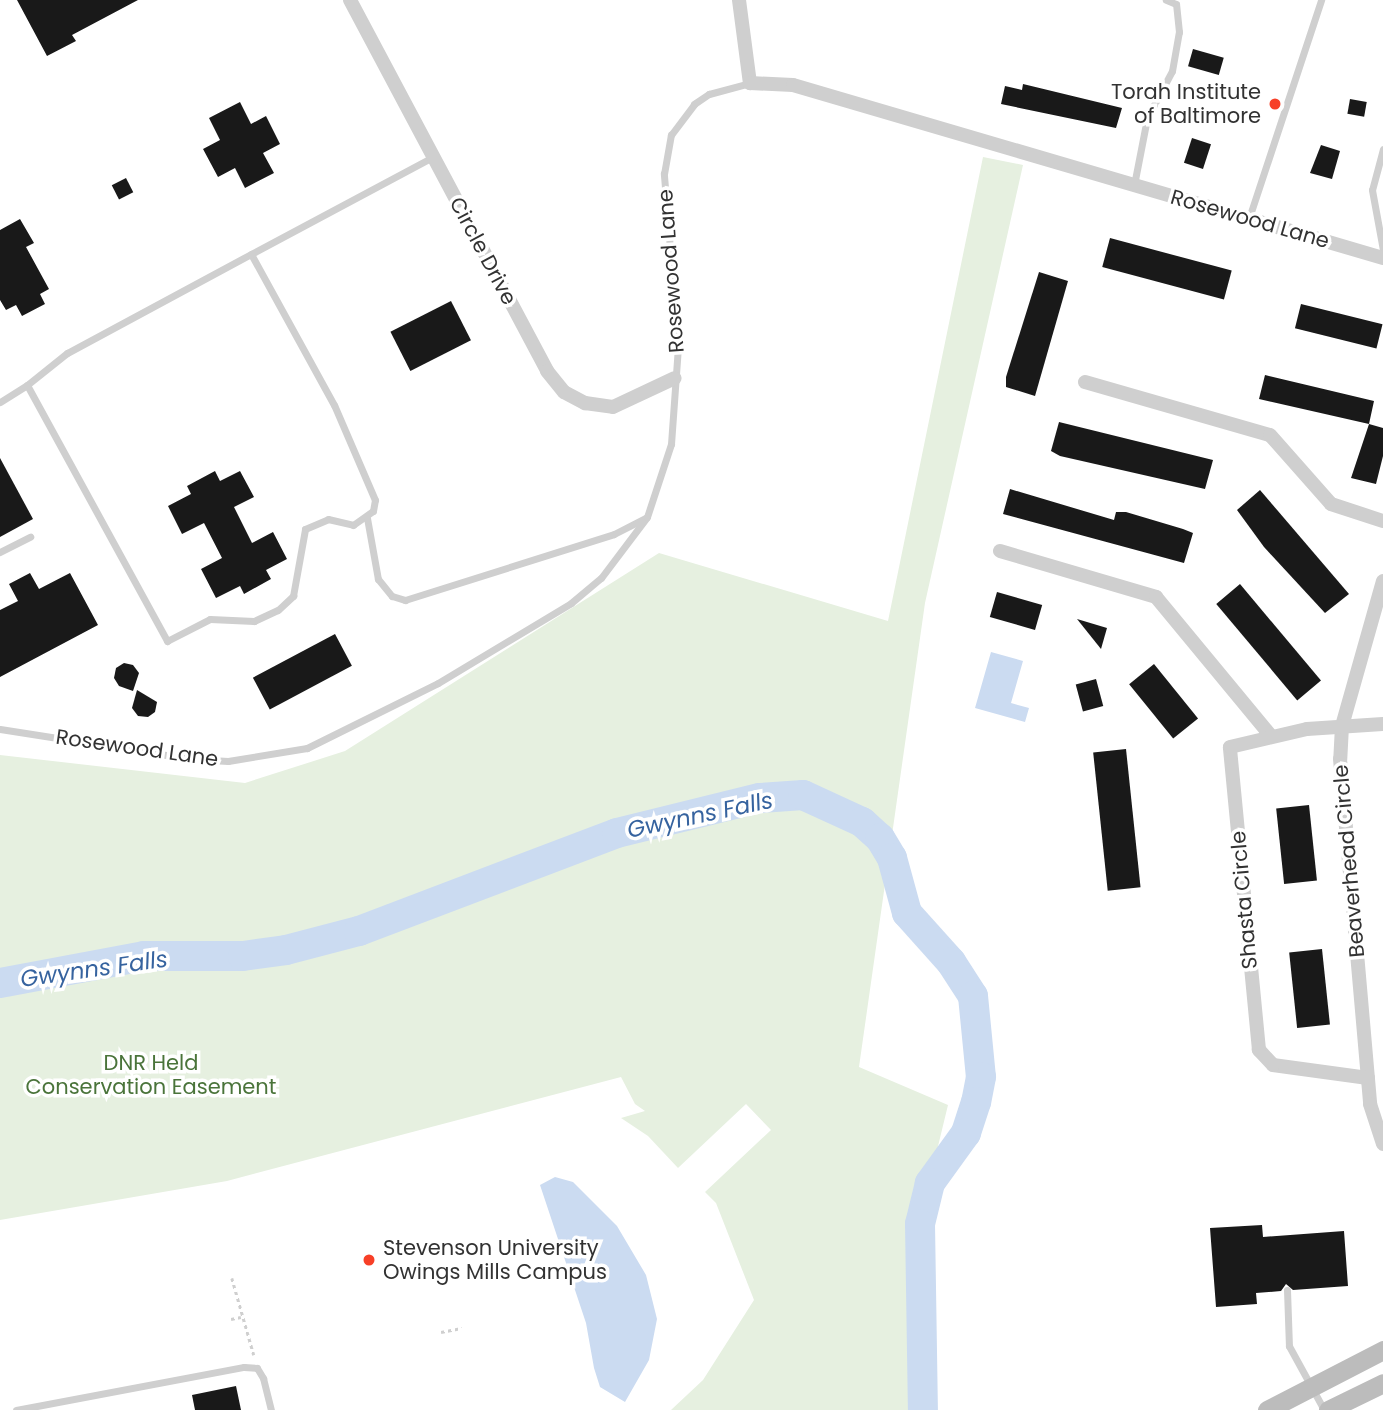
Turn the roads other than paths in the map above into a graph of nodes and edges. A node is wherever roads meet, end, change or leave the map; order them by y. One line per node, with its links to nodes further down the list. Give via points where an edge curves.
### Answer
1 (350, 0): 7 (street, Circle Drive)
2 (739, 0): 5 (street)
3 (1166, 0): 8 (lane, via 1176,4 1179,32 1172,71 1147,118)
4 (1321, 0): 9 (lane)
5 (750, 83): 8 (street, Rosewood Lane, via 793,85); 13 (lane, Rosewood Lane, via 728,86 694,104 671,135 667,224 677,306)
6 (1383, 149): 10 (lane, via 1372,190)
7 (433, 157): 11 (lane); 13 (street, Circle Drive, via 547,371 564,392 585,403 613,407)
8 (1134, 185): 9 (street, Rosewood Lane)
9 (1249, 219): 12 (street, Rosewood Lane)
10 (1383, 250)
11 (251, 254): 15 (lane, via 67,353); 19 (lane, via 297,330 376,500)
12 (1383, 258)
13 (675, 378): 18 (lane, Rosewood Lane, via 671,444)
14 (1085, 382): 20 (street, via 1270,435 1331,504)
15 (27, 385): 17 (lane); 19 (lane, via 167,641 210,619 254,621 278,610 293,596 305,530 328,519 353,525)
16 (0, 391): 17 (lane)
17 (4, 400)
18 (647, 517): 19 (lane, via 614,534 405,600 392,596 378,579); 27 (lane, Rosewood Lane, via 601,578 570,603 438,684 307,748 239,760 192,759)
19 (367, 518)
20 (1383, 521)
21 (30, 537): 23 (lane)
22 (1000, 551): 28 (street, via 1156,597)
23 (0, 552)
24 (1383, 582): 26 (street, Beaverhead Circle)
25 (1383, 724): 26 (street, Shasta Circle)
26 (1342, 726): 28 (street, Shasta Circle); 30 (street, Beaverhead Circle, via 1341,788)
27 (0, 729)
28 (1271, 736): 31 (street, Shasta Circle, via 1230,747 1255,1039 1273,1065)
29 (1383, 1061): 30 (street)
30 (1367, 1062): 31 (street, Beaverhead Circle)
31 (1368, 1078): 32 (street, Beaverhead Circle, via 1375,1127)
32 (1383, 1144)
33 (1287, 1290): 36 (lane, via 1289,1346)
34 (1383, 1350): 36 (main road)
35 (1383, 1383): 40 (main road)
36 (1311, 1386): 39 (main road); 40 (lane)
37 (16, 1410): 38 (lane, via 257,1368)
38 (271, 1410)
39 (1267, 1410)
40 (1326, 1410)

